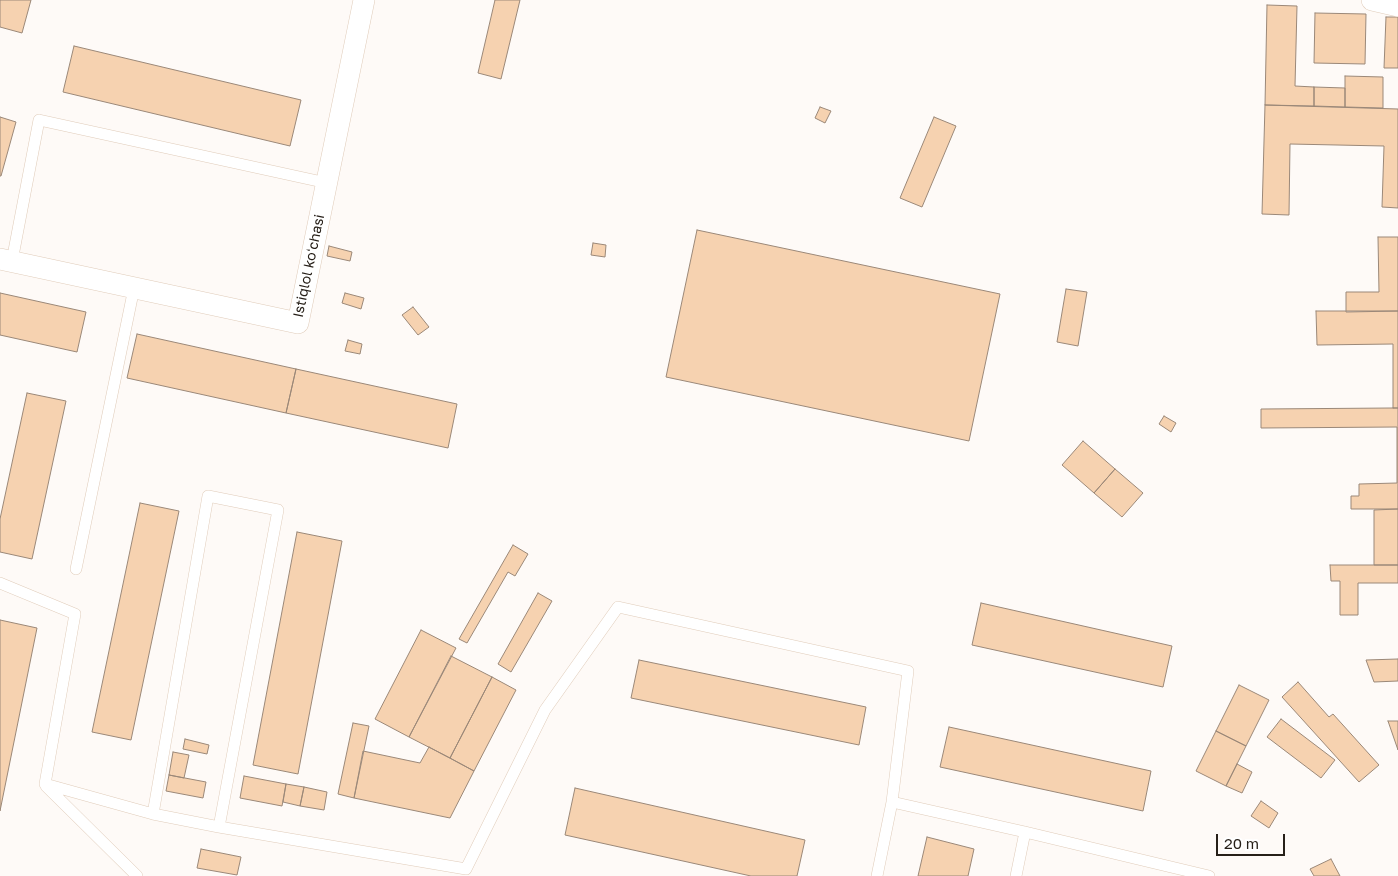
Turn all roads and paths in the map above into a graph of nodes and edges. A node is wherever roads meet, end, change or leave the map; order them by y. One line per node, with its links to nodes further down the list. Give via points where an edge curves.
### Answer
1 (364, 0): 4 (street, Istiqlol koʻchasi)
2 (1372, 0): 3 (street)
3 (1398, 6)
4 (326, 183): 5 (lane, via 39,120); 6 (street, Istiqlol koʻchasi, via 298,323)
5 (6, 260): 6 (street, Istiqlol koʻchasi)
6 (134, 288): 7 (lane)
7 (76, 569)
8 (0, 583): 9 (lane, via 75,614)
9 (45, 784): 11 (lane); 14 (lane)
10 (892, 802): 12 (lane, via 908,671 618,607 545,710 466,869); 13 (lane); 15 (lane)
11 (153, 814): 12 (lane); 12 (lane, via 208,496 278,510)
12 (219, 828)
13 (1025, 832): 16 (lane); 17 (lane)
14 (137, 876)
15 (878, 876)
16 (1016, 876)
17 (1208, 876)

